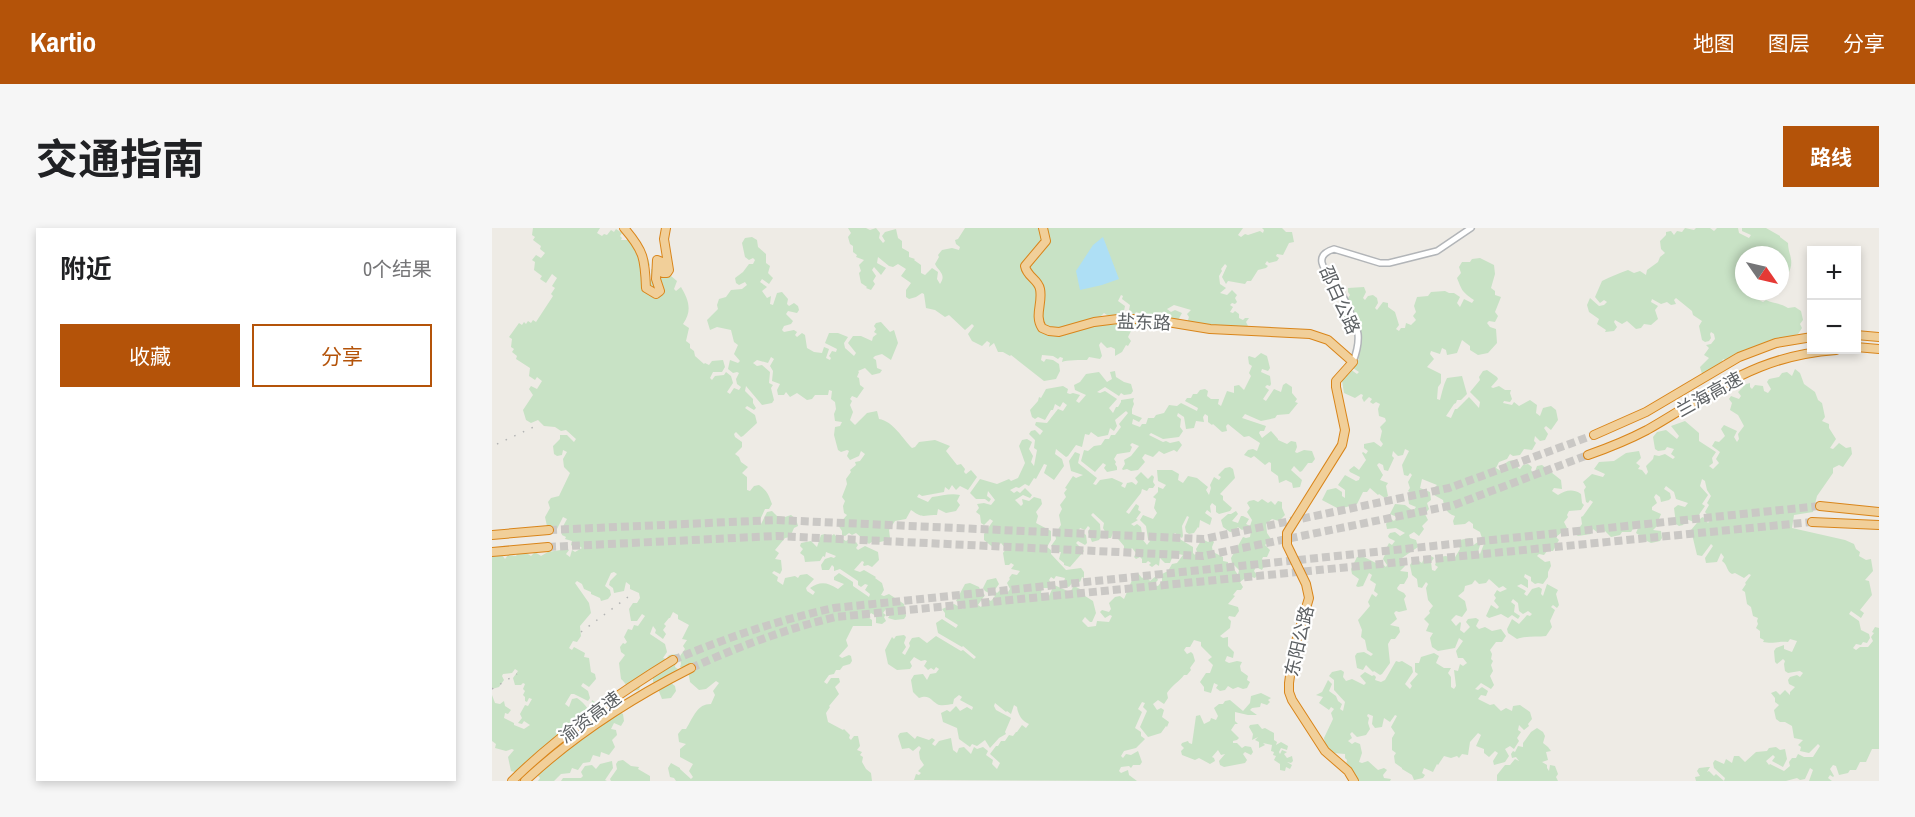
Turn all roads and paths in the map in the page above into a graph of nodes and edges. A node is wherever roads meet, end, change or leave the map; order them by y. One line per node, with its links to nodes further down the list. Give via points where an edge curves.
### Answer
1 (624, 228): 2 (highway, via 642,254 646,288 656,294 660,291 657,260 662,262 663,273 669,270)
2 (666, 228)
3 (1044, 228): 11 (highway, 盐东路, via 1046,241 1025,266 1026,273 1040,287 1038,318 1042,328 1059,332 1094,322 1149,319 1210,329 1310,334 1328,339)
4 (1471, 228): 11 (street, 邵白公路, via 1437,251 1389,263 1334,249 1326,251 1323,267 1339,289 1358,334)
5 (1861, 335): 6 (highway)
6 (1879, 337)
7 (1807, 338): 12 (highway, 兰海高速, via 1776,343 1739,357 1646,412)
8 (1861, 347): 9 (highway)
9 (1879, 349)
10 (1807, 353): 13 (highway, 兰海高速, via 1759,368 1646,431)
11 (1353, 362): 26 (highway, 东阳公路, via 1336,381 1345,430 1342,445 1289,527 1287,545 1310,598 1294,648 1289,692 1325,751)
12 (1594, 435)
13 (1588, 455)
14 (1820, 506): 15 (highway)
15 (1879, 512)
16 (1812, 522): 17 (highway)
17 (1879, 525)
18 (549, 530): 19 (highway)
19 (492, 535)
20 (548, 547): 21 (highway)
21 (492, 552)
22 (674, 660): 24 (highway, 渝资高速, via 597,709)
23 (691, 668): 25 (highway, 渝资高速, via 604,717)
24 (512, 781)
25 (525, 781)
26 (1354, 781)

